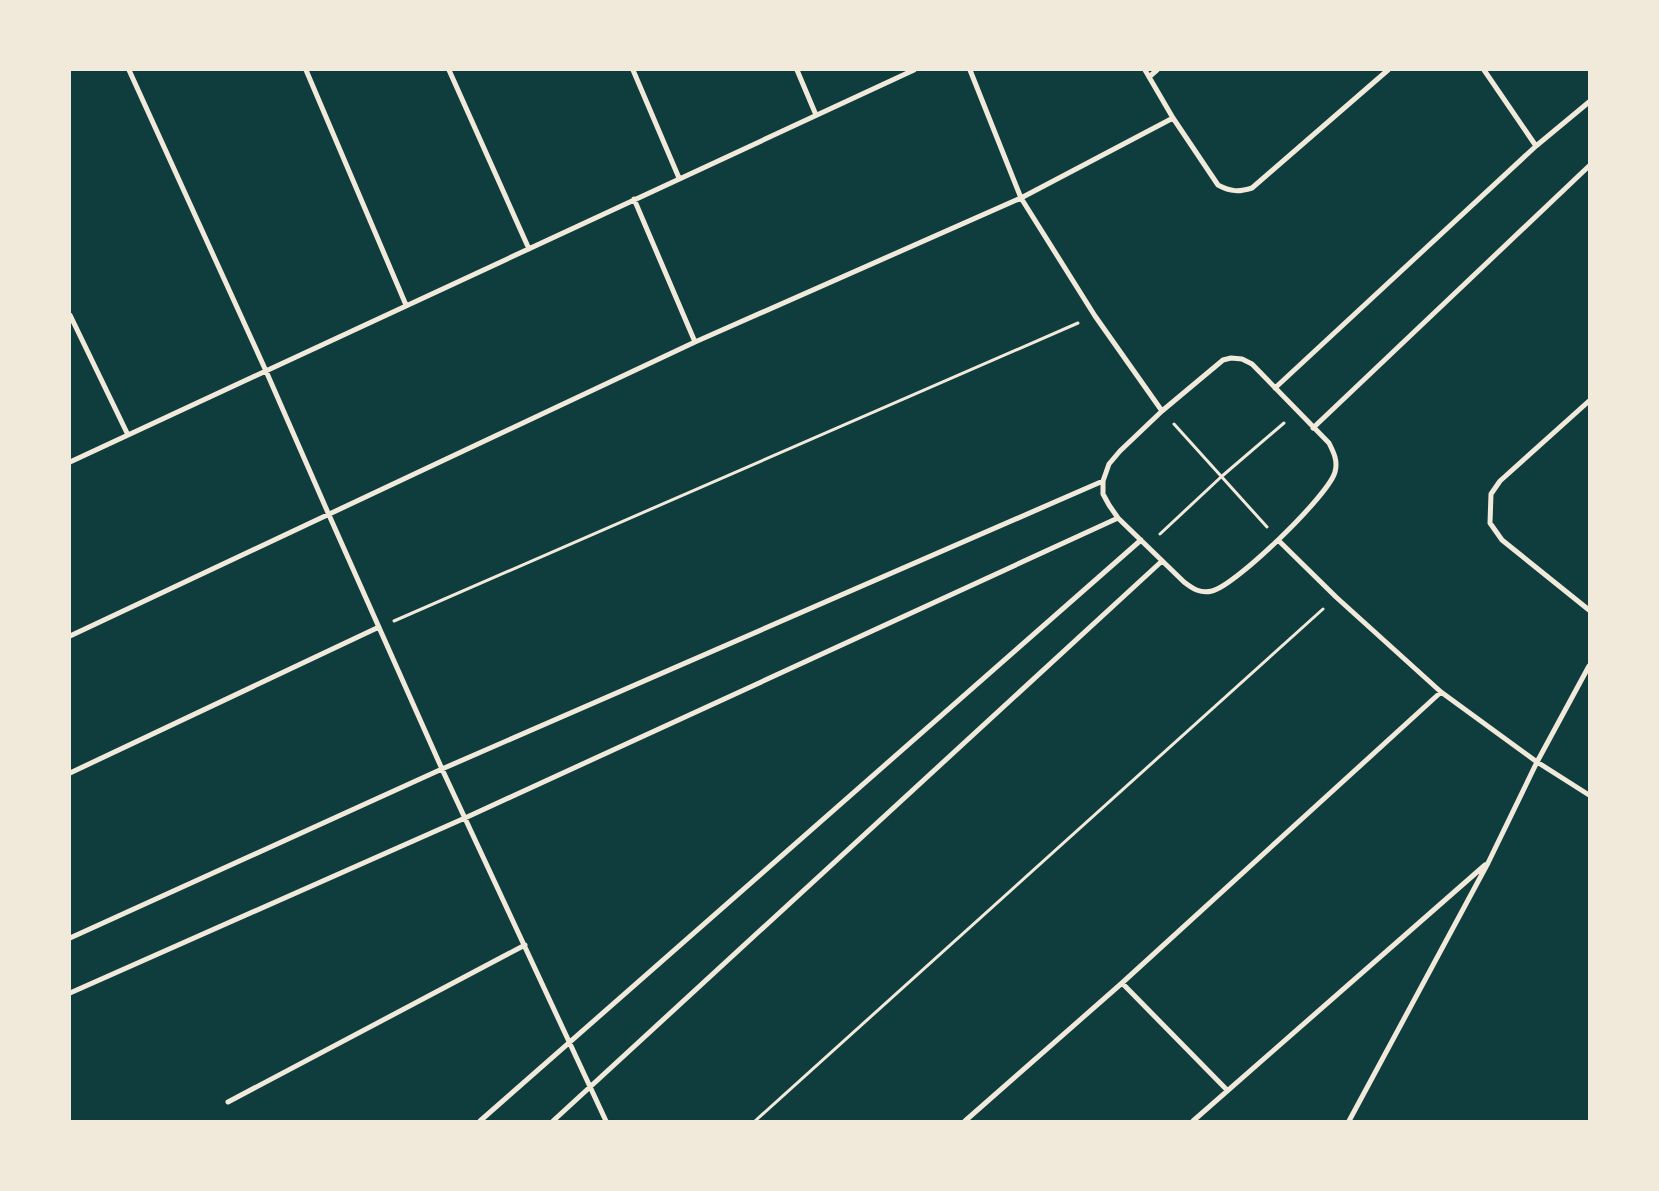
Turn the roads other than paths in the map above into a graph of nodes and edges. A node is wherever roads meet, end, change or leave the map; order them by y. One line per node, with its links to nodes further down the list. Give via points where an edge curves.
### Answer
1 (129, 70): 25 (street)
2 (306, 70): 22 (street)
3 (449, 70): 21 (street)
4 (633, 70): 18 (street)
5 (797, 70): 14 (street)
6 (914, 70): 14 (street)
7 (970, 70): 19 (street)
8 (1145, 70): 12 (street)
9 (1157, 70): 12 (street)
10 (1388, 70): 15 (street, via 1252,188 1241,192 1229,191 1218,185)
11 (1484, 70): 16 (street)
12 (1149, 77): 15 (street)
13 (1589, 102): 16 (street)
14 (816, 115): 18 (street)
15 (1174, 118): 19 (street)
16 (1536, 146): 26 (street)
17 (1589, 166): 29 (street)
18 (679, 178): 20 (street)
19 (1021, 198): 24 (street); 28 (street, via 1095,316)
20 (634, 199): 21 (street); 24 (street)
21 (529, 249): 22 (street)
22 (406, 305): 25 (street)
23 (70, 315): 30 (street)
24 (695, 342): 33 (street)
25 (266, 371): 30 (street); 33 (street)
26 (1274, 388): 28 (street, via 1252,364 1232,358 1223,360); 29 (street)
27 (1589, 400): 38 (street, via 1500,481 1491,494 1489,511 1490,523 1502,540)
28 (1162, 411): 32 (street, via 1109,464)
29 (1313, 428): 36 (street, via 1329,443 1335,454 1335,473 1328,487)
30 (128, 435): 31 (street)
31 (70, 462)
32 (1103, 481): 34 (street, via 1103,494); 44 (street)
33 (329, 515): 39 (street); 40 (street)
34 (1118, 518): 35 (street); 47 (street)
35 (1141, 540): 37 (street); 53 (street)
36 (1278, 540): 37 (street, via 1231,582 1214,591 1193,589); 42 (street)
37 (1162, 561): 54 (street)
38 (1589, 610)
39 (379, 627): 44 (street); 45 (street)
40 (70, 636)
41 (1589, 666): 43 (street)
42 (1441, 692): 43 (street); 51 (street)
43 (1537, 762): 46 (street); 48 (street)
44 (442, 769): 47 (street); 49 (street)
45 (70, 773)
46 (1589, 796)
47 (465, 818): 50 (street); 52 (street)
48 (1488, 863): 55 (street); 62 (street)
49 (70, 938)
50 (525, 945): 53 (street); 56 (street)
51 (1122, 983): 55 (street); 60 (street)
52 (70, 994)
53 (570, 1041): 54 (street); 57 (street)
54 (591, 1087): 58 (street); 59 (street)
55 (1227, 1090): 61 (street)
56 (228, 1102)
57 (480, 1121)
58 (553, 1121)
59 (606, 1121)
60 (965, 1121)
61 (1193, 1121)
62 (1349, 1121)

